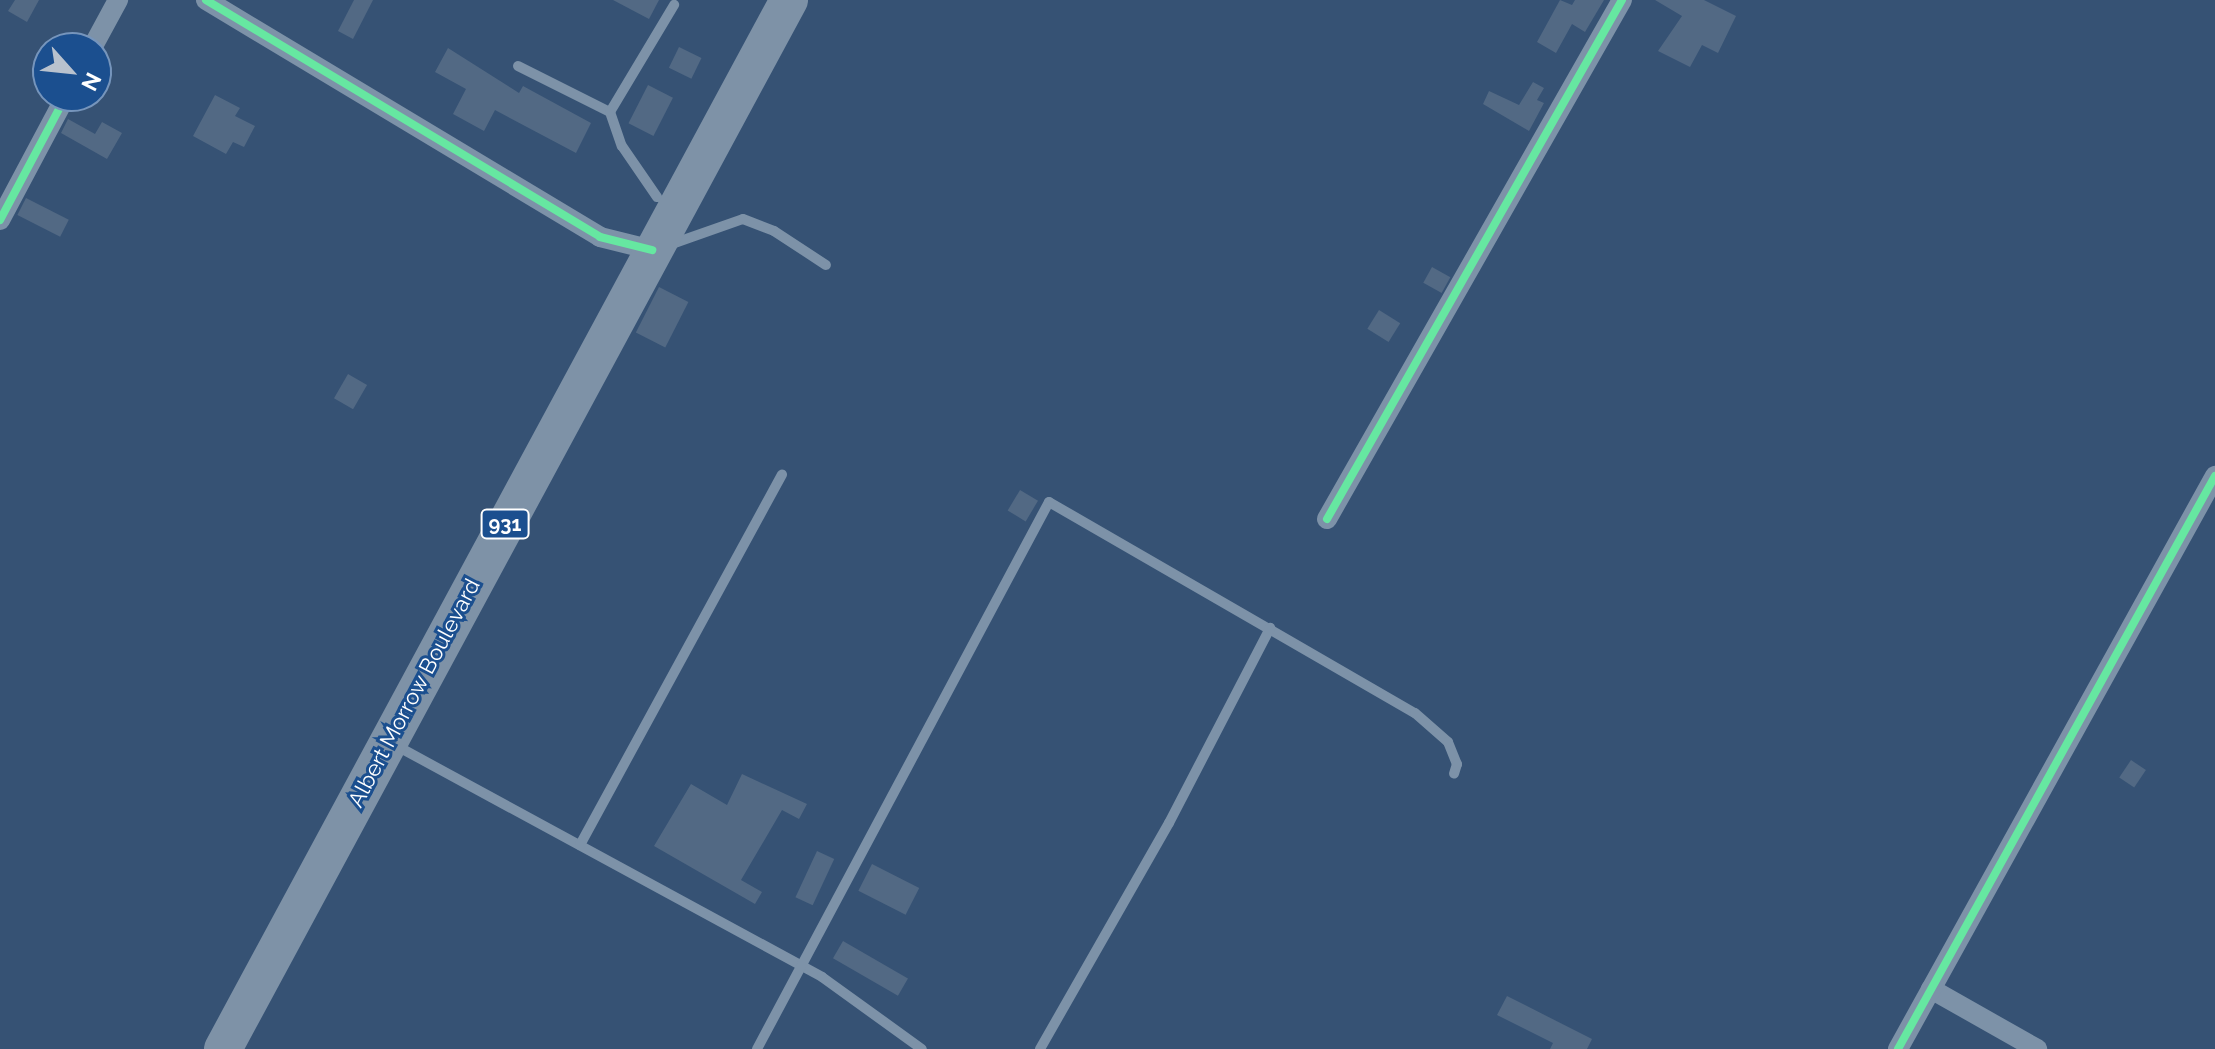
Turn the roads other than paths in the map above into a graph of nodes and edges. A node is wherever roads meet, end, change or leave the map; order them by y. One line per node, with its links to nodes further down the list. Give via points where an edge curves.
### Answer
1 (118, 0): 7 (street)
2 (206, 0): 13 (street, via 600,237)
3 (764, 0): 11 (highway, Albert Morrow Boulevard / 931)
4 (789, 0): 13 (highway, Albert Morrow Boulevard / 931)
5 (1622, 0): 17 (street)
6 (674, 5): 10 (lane)
7 (101, 32)
8 (518, 66): 10 (lane)
9 (57, 112): 12 (street)
10 (610, 112): 11 (lane, via 622,146)
11 (657, 197): 13 (highway, Albert Morrow Boulevard / 931)
12 (0, 220)
13 (641, 248): 14 (lane, via 743,219 774,231); 19 (highway, Albert Morrow Boulevard / 931); 24 (highway, Albert Morrow Boulevard / 931)
14 (826, 265)
15 (782, 474): 21 (lane)
16 (2215, 476): 23 (street)
17 (1327, 519)
18 (1270, 628): 20 (lane, via 1428,722 1455,755); 22 (lane, via 1049,502); 28 (lane, via 1169,823)
19 (388, 742): 21 (lane); 25 (highway, Albert Morrow Boulevard / 931)
20 (1454, 774)
21 (580, 845): 22 (lane)
22 (802, 966): 26 (lane); 27 (lane, via 848,992)
23 (1931, 989): 29 (street); 30 (street)
24 (200, 1049)
25 (223, 1049)
26 (757, 1049)
27 (922, 1049)
28 (1040, 1049)
29 (1898, 1049)
30 (2037, 1049)

